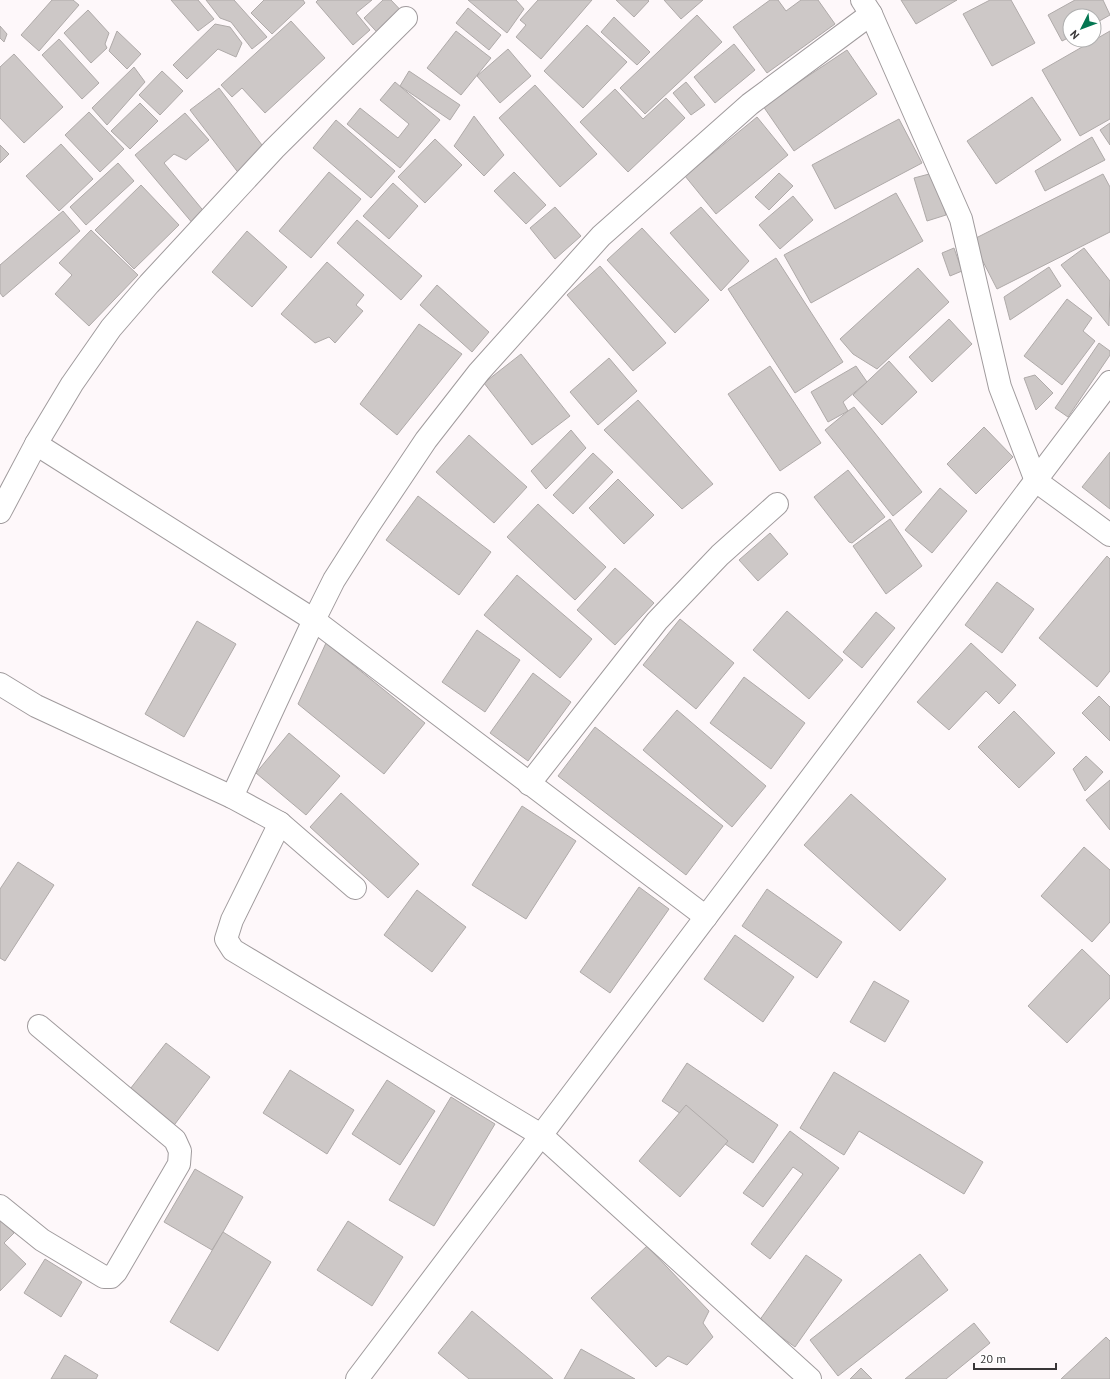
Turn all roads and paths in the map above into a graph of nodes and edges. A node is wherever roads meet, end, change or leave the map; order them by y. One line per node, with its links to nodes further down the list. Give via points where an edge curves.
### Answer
1 (867, 7): 5 (street, via 961,219 1000,387); 9 (street, via 750,104 601,236 479,372 426,440 345,562)
2 (406, 18): 4 (street, via 274,149 144,289 111,328 72,384)
3 (1110, 382): 5 (street)
4 (36, 444): 7 (street); 9 (street)
5 (1036, 481): 8 (street); 15 (street)
6 (778, 504): 11 (street, via 720,555 657,621)
7 (0, 512)
8 (1110, 535)
9 (314, 620): 11 (street); 12 (street)
10 (0, 684): 12 (street, via 36,706)
11 (529, 784): 15 (street)
12 (232, 797): 13 (street)
13 (280, 823): 14 (street); 17 (street, via 232,920 226,939 233,950)
14 (355, 888)
15 (706, 917): 17 (street)
16 (39, 1026): 18 (street, via 175,1140 180,1151 179,1164 111,1277 104,1277 42,1240)
17 (540, 1135): 19 (street); 20 (street)
18 (0, 1206)
19 (357, 1379)
20 (810, 1379)

